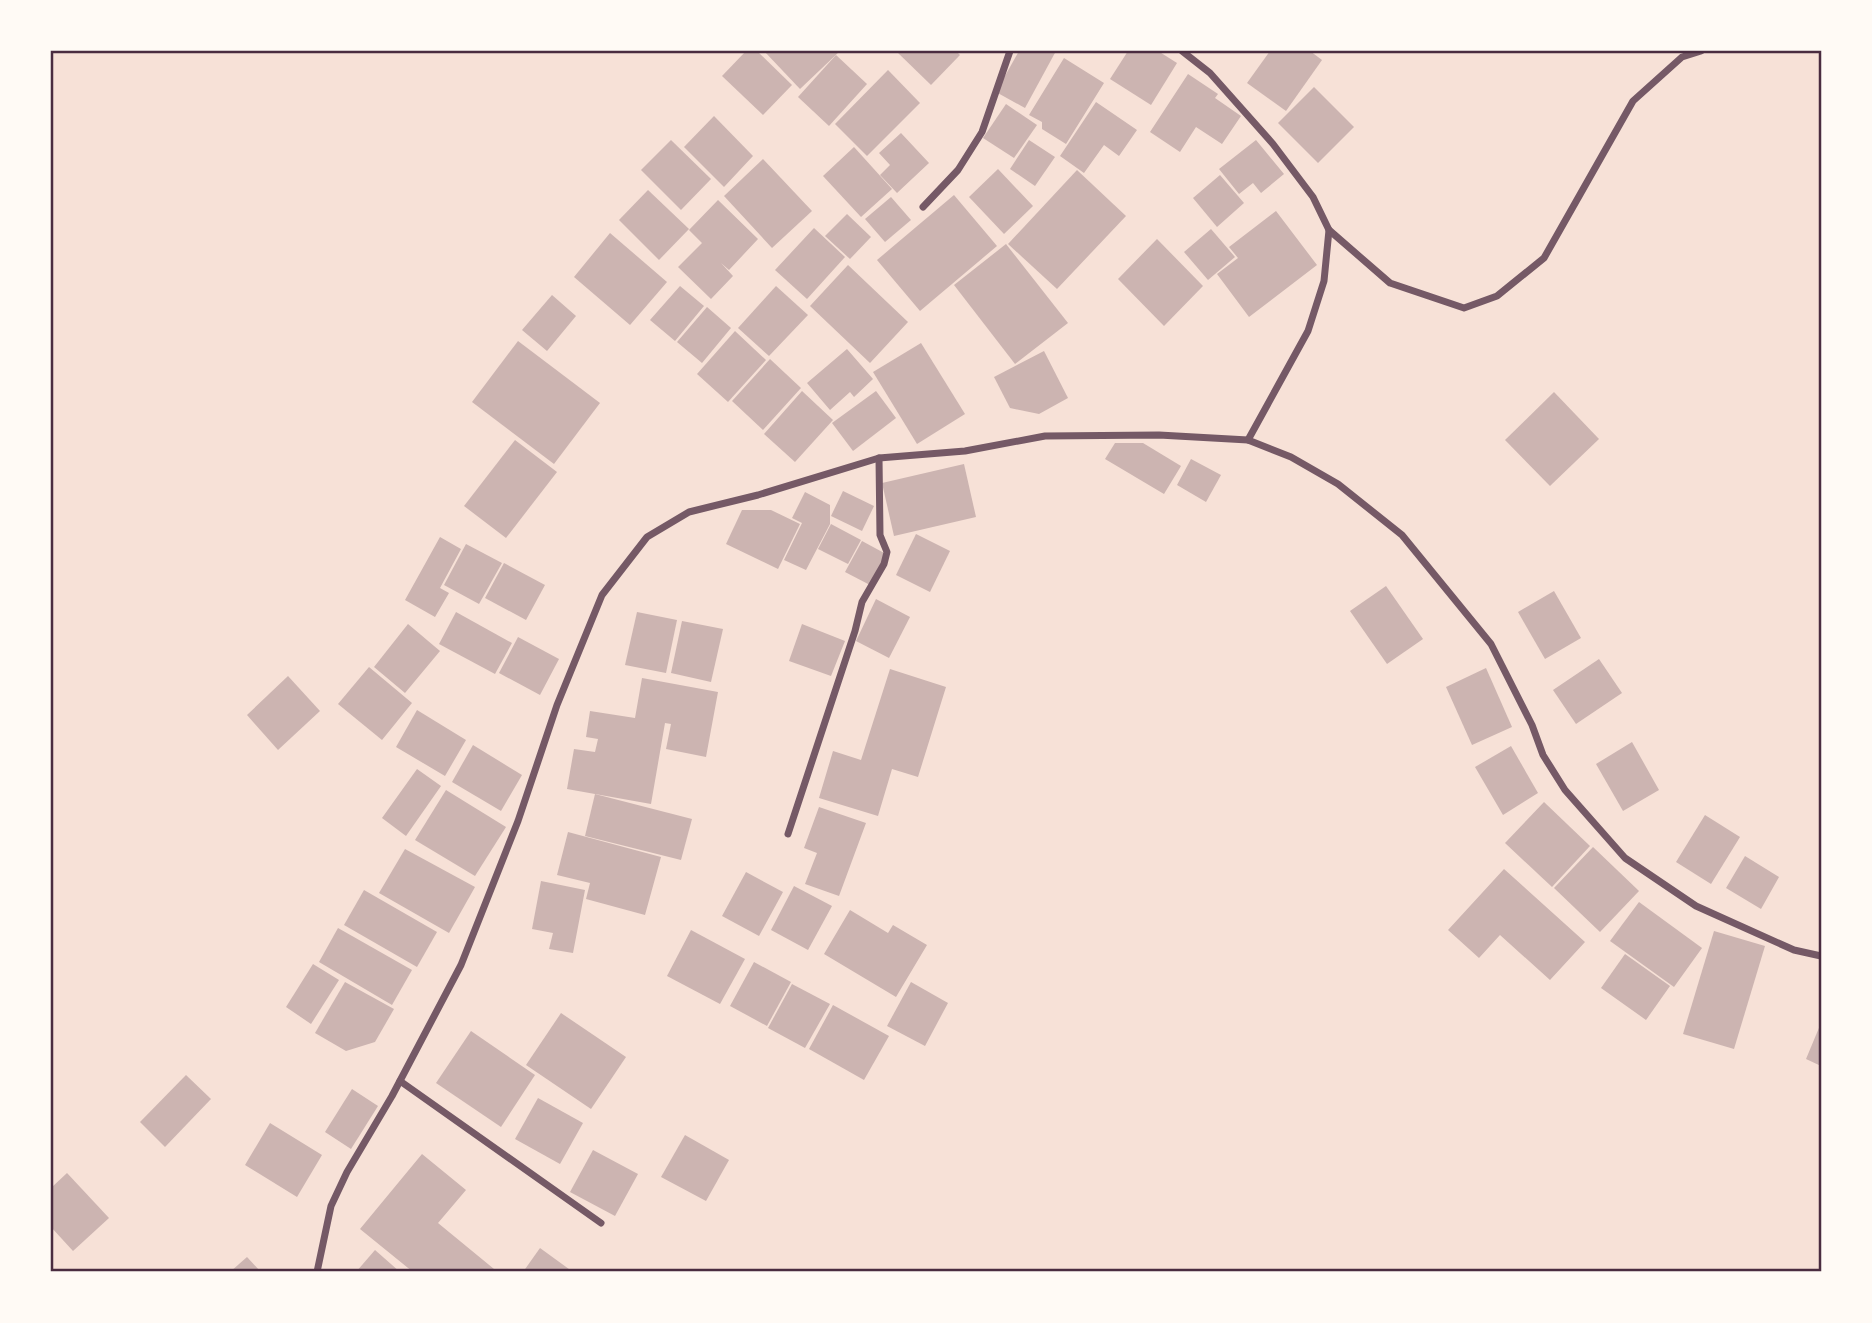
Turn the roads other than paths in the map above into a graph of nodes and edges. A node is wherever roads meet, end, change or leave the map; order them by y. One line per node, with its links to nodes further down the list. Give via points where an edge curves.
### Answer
1 (1010, 51): 4 (street, via 982,132 958,170)
2 (1182, 51): 5 (street, via 1210,73 1273,144 1313,197)
3 (1701, 51): 5 (street, via 1682,57 1633,101 1544,258 1497,296 1464,308 1390,283)
4 (923, 207)
5 (1329, 230): 6 (street, via 1324,281 1308,331)
6 (1248, 440): 7 (street, via 1045,436 965,451); 9 (street, via 1291,457 1338,484 1402,535 1491,644 1543,755 1565,790 1625,858 1696,906 1794,950)
7 (879, 458): 8 (street, via 880,535 887,552 862,602); 10 (street, via 689,512 647,537 602,595 461,965)
8 (788, 834)
9 (1821, 956)
10 (400, 1081): 11 (street); 12 (street, via 331,1206)
11 (601, 1223)
12 (317, 1272)

